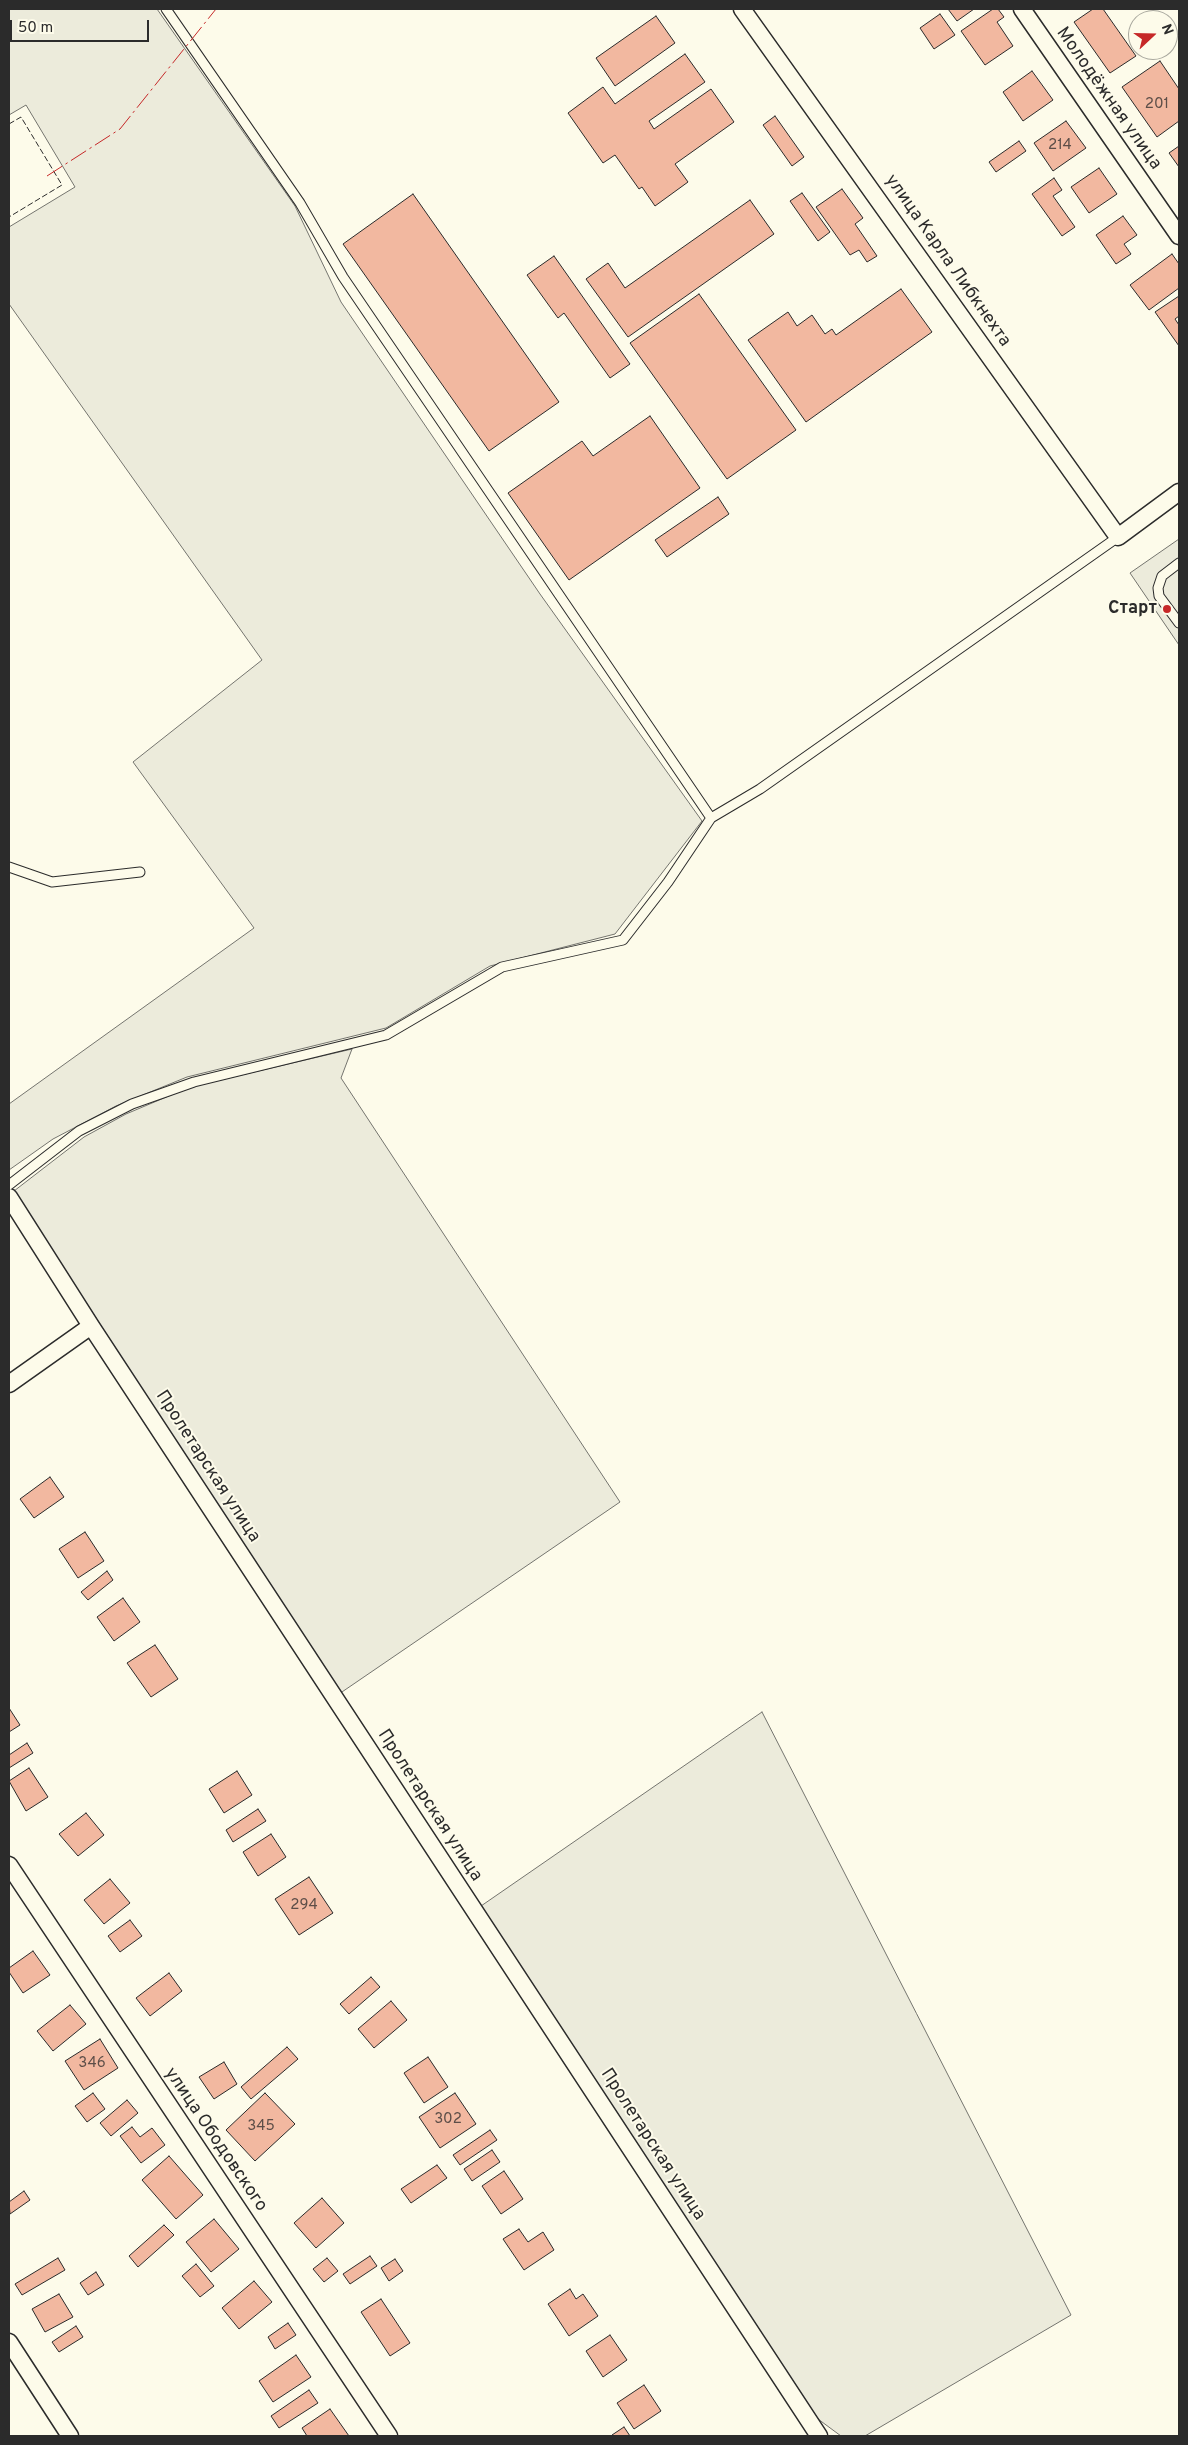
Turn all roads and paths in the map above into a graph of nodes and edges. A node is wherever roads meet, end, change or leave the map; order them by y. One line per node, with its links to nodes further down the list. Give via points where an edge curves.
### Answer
1 (166, 9): 9 (lane, via 300,203 343,277)
2 (742, 9): 6 (street, улица Карла Либкнехта)
3 (1022, 9): 4 (street, Молодёжная улица)
4 (1179, 236)
5 (1179, 492): 6 (street)
6 (1118, 537): 9 (lane, via 760,789)
7 (1179, 563): 8 (lane, via 1162,576 1158,588 1159,596)
8 (1179, 623)
9 (711, 818): 12 (lane, via 668,882 623,940 502,967 386,1035 194,1082 132,1104 78,1131)
10 (9, 867): 11 (lane, via 52,882)
11 (140, 872)
12 (9, 1185)
13 (9, 1197): 14 (street, Пролетарская улица)
14 (91, 1326): 15 (street); 20 (street, Пролетарская улица)
15 (9, 1384)
16 (9, 1865): 19 (street, улица Ободовского)
17 (9, 2342): 18 (street)
18 (70, 2436)
19 (389, 2436)
20 (818, 2436)

